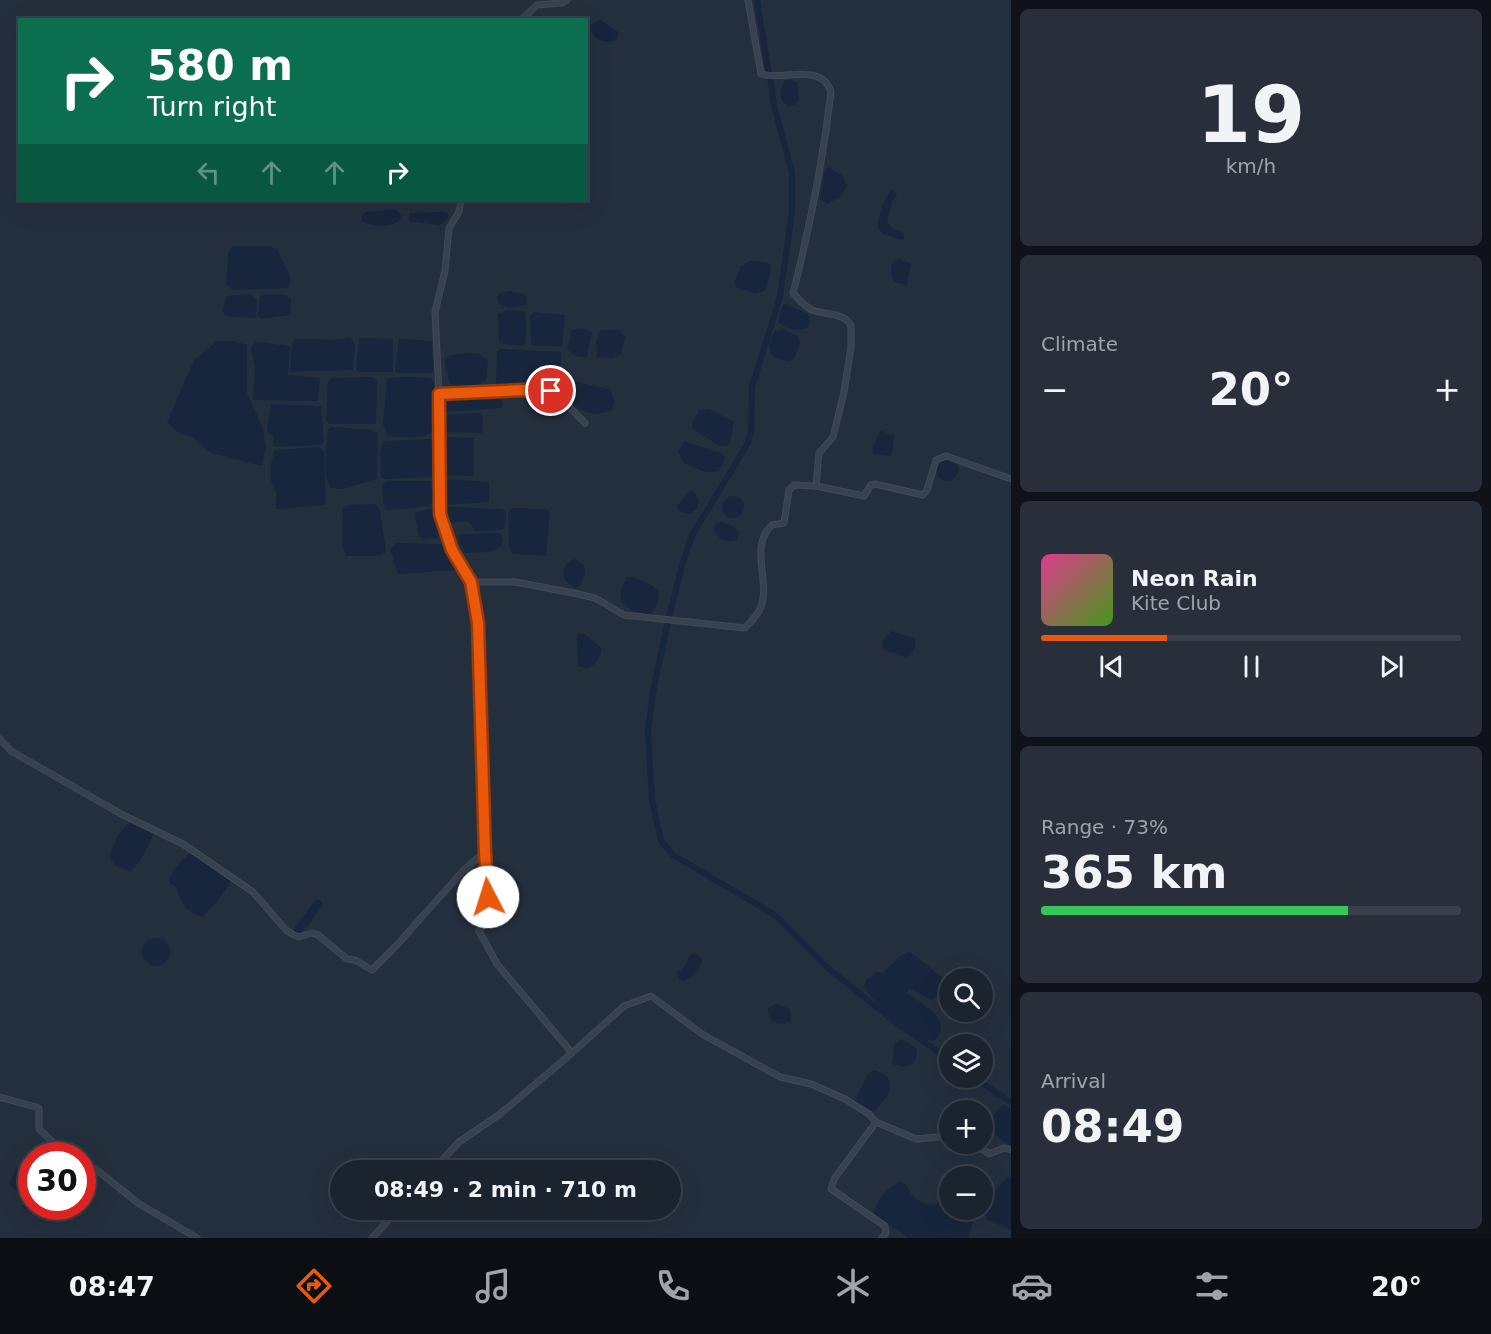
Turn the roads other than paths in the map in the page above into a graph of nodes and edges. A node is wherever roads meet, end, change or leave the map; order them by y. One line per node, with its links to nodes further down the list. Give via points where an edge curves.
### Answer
1 (567, 0): 3 (street, via 537,4)
2 (748, 0): 8 (street, via 761,74 808,74 823,79 831,92 813,212 793,293 812,310 844,317 851,326 844,392 833,437 819,453)
3 (523, 18)
4 (462, 201): 5 (street, via 449,228 445,271 435,312)
5 (439, 394): 6 (street, via 559,392); 9 (street, via 440,514 446,537)
6 (585, 423)
7 (1011, 479): 8 (street, via 946,456 936,460 923,495 875,484 864,496)
8 (816, 486): 9 (street, via 794,485 789,490 784,523 767,529 760,561 761,607 745,628 624,615 595,598 516,582)
9 (471, 582): 11 (street, via 478,623)
10 (0, 739): 11 (street, via 11,751 123,815 183,844 253,892 286,930 299,937 308,933 318,935 347,959 372,970)
11 (485, 852): 12 (street, via 490,908 479,931 482,939 520,993)
12 (572, 1053): 14 (street, via 624,1006 651,996 702,1034 780,1077 811,1084 845,1099); 19 (street)
13 (0, 1097): 16 (street, via 39,1108 39,1129)
14 (876, 1122): 15 (street, via 916,1138); 24 (street, via 830,1185 885,1226)
15 (939, 1137)
16 (53, 1142)
17 (1011, 1150): 18 (street)
18 (993, 1152)
19 (443, 1160)
20 (96, 1169): 22 (street, via 138,1203)
21 (389, 1220): 23 (street)
22 (197, 1238)
23 (372, 1238)
24 (882, 1238)

